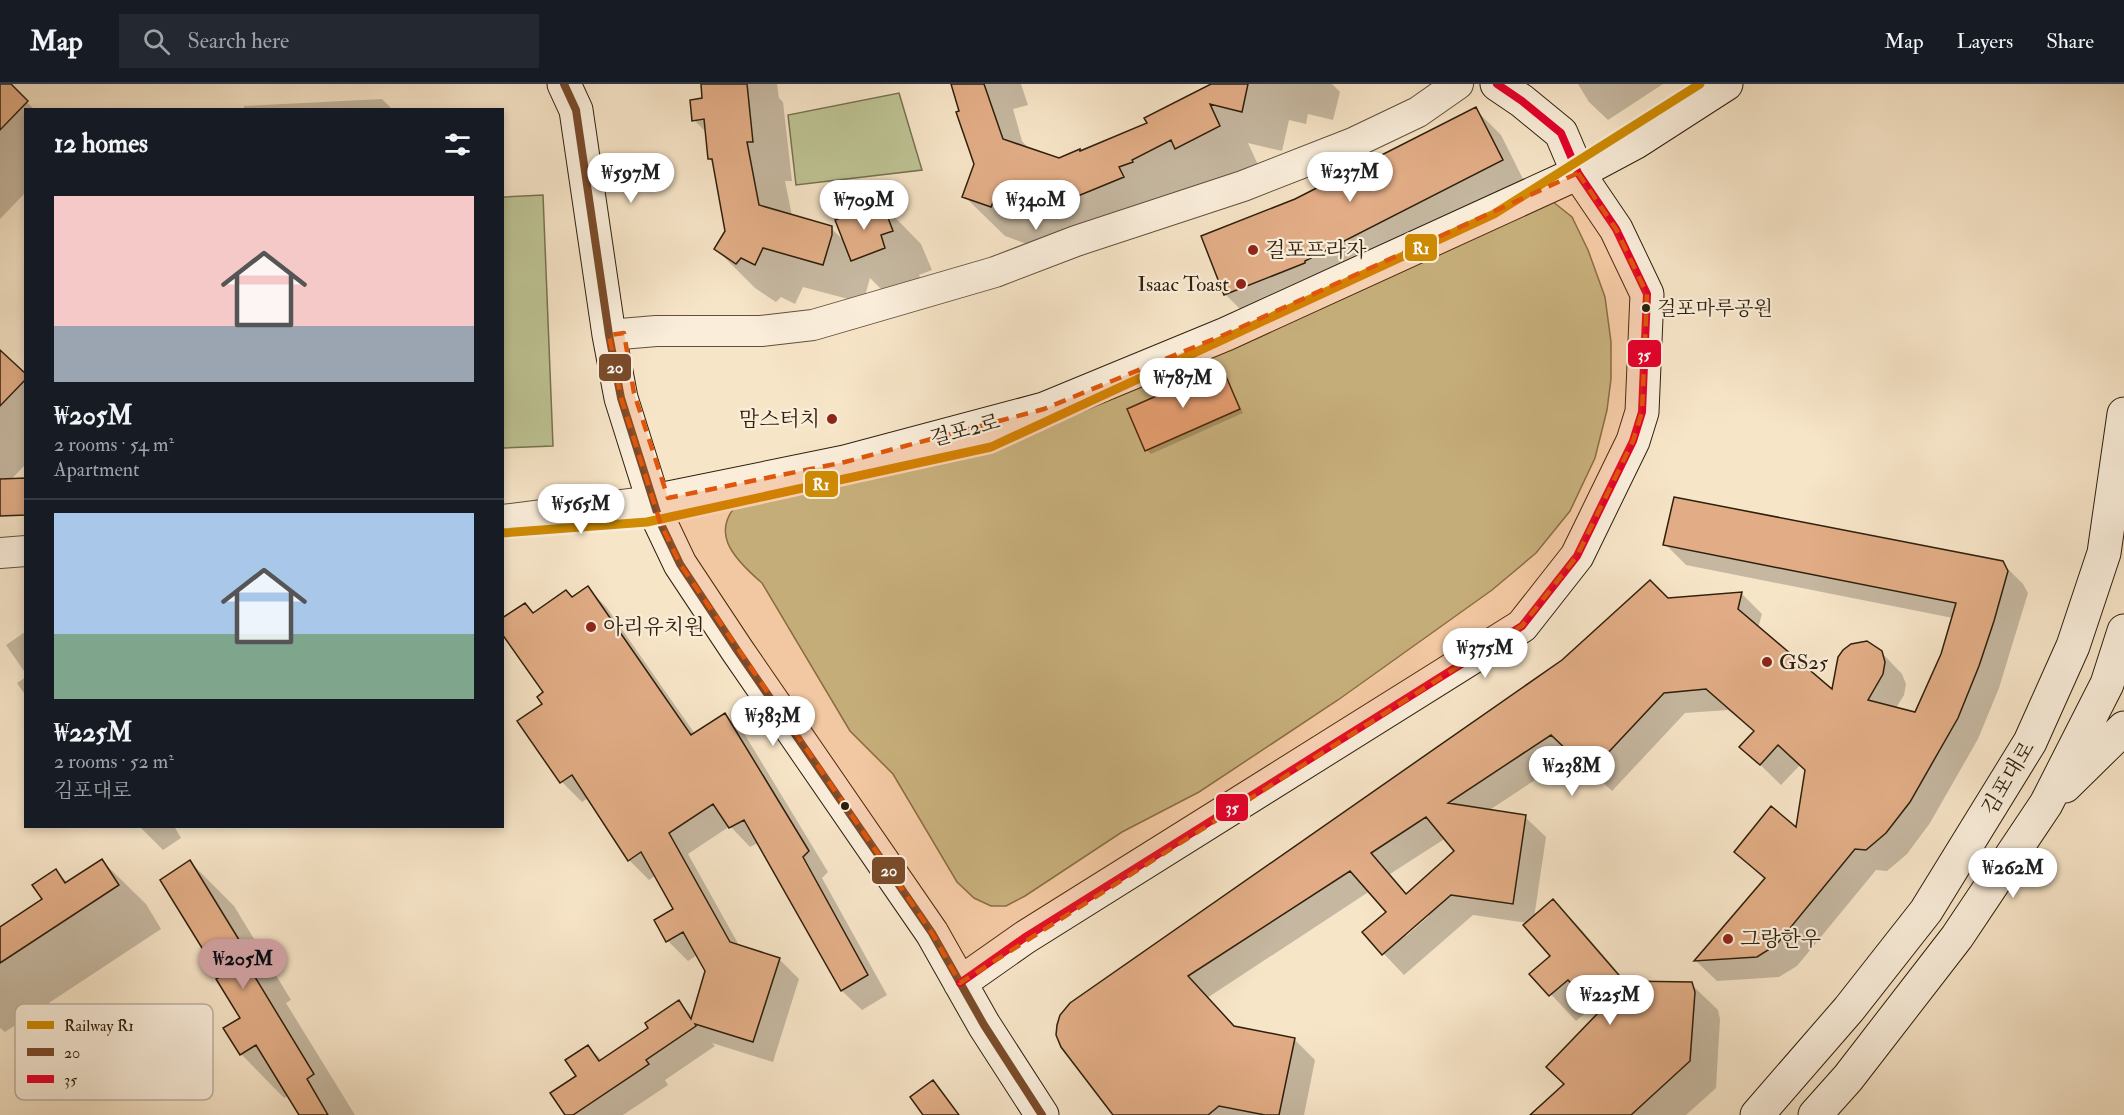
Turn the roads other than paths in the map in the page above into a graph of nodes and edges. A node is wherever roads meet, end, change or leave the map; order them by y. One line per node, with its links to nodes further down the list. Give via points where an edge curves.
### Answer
1 (564, 84): 7 (street, via 576,110)
2 (586, 84): 7 (street, via 613,249)
3 (1458, 84): 7 (street, via 1418,112 1353,143 1243,186 995,272 813,325 761,332)
4 (1497, 84): 6 (street, via 1560,133)
5 (1726, 84): 6 (street, 걸포2로)
6 (1578, 173): 9 (street, 걸포2로, via 1226,334 1044,409 845,462); 17 (street, via 1616,229 1647,294 1642,412 1633,441 1577,556 1522,626)
7 (617, 334): 9 (street)
8 (2124, 414): 13 (street, 김포대로)
9 (661, 500): 10 (street, 걸포2로); 17 (street, via 692,554 816,740 946,922)
10 (504, 520)
11 (24, 551): 12 (street)
12 (0, 553)
13 (2114, 556): 20 (street, 김포대로, via 2030,742 1919,920 1849,1009)
14 (2124, 631): 16 (street, 김포대로, via 2107,684)
15 (2124, 729): 16 (street)
16 (2046, 804): 21 (street, 김포대로, via 1957,937)
17 (968, 977): 18 (street); 19 (street, via 998,1013)
18 (1042, 1115)
19 (1060, 1115)
20 (1757, 1115)
21 (1815, 1115)

